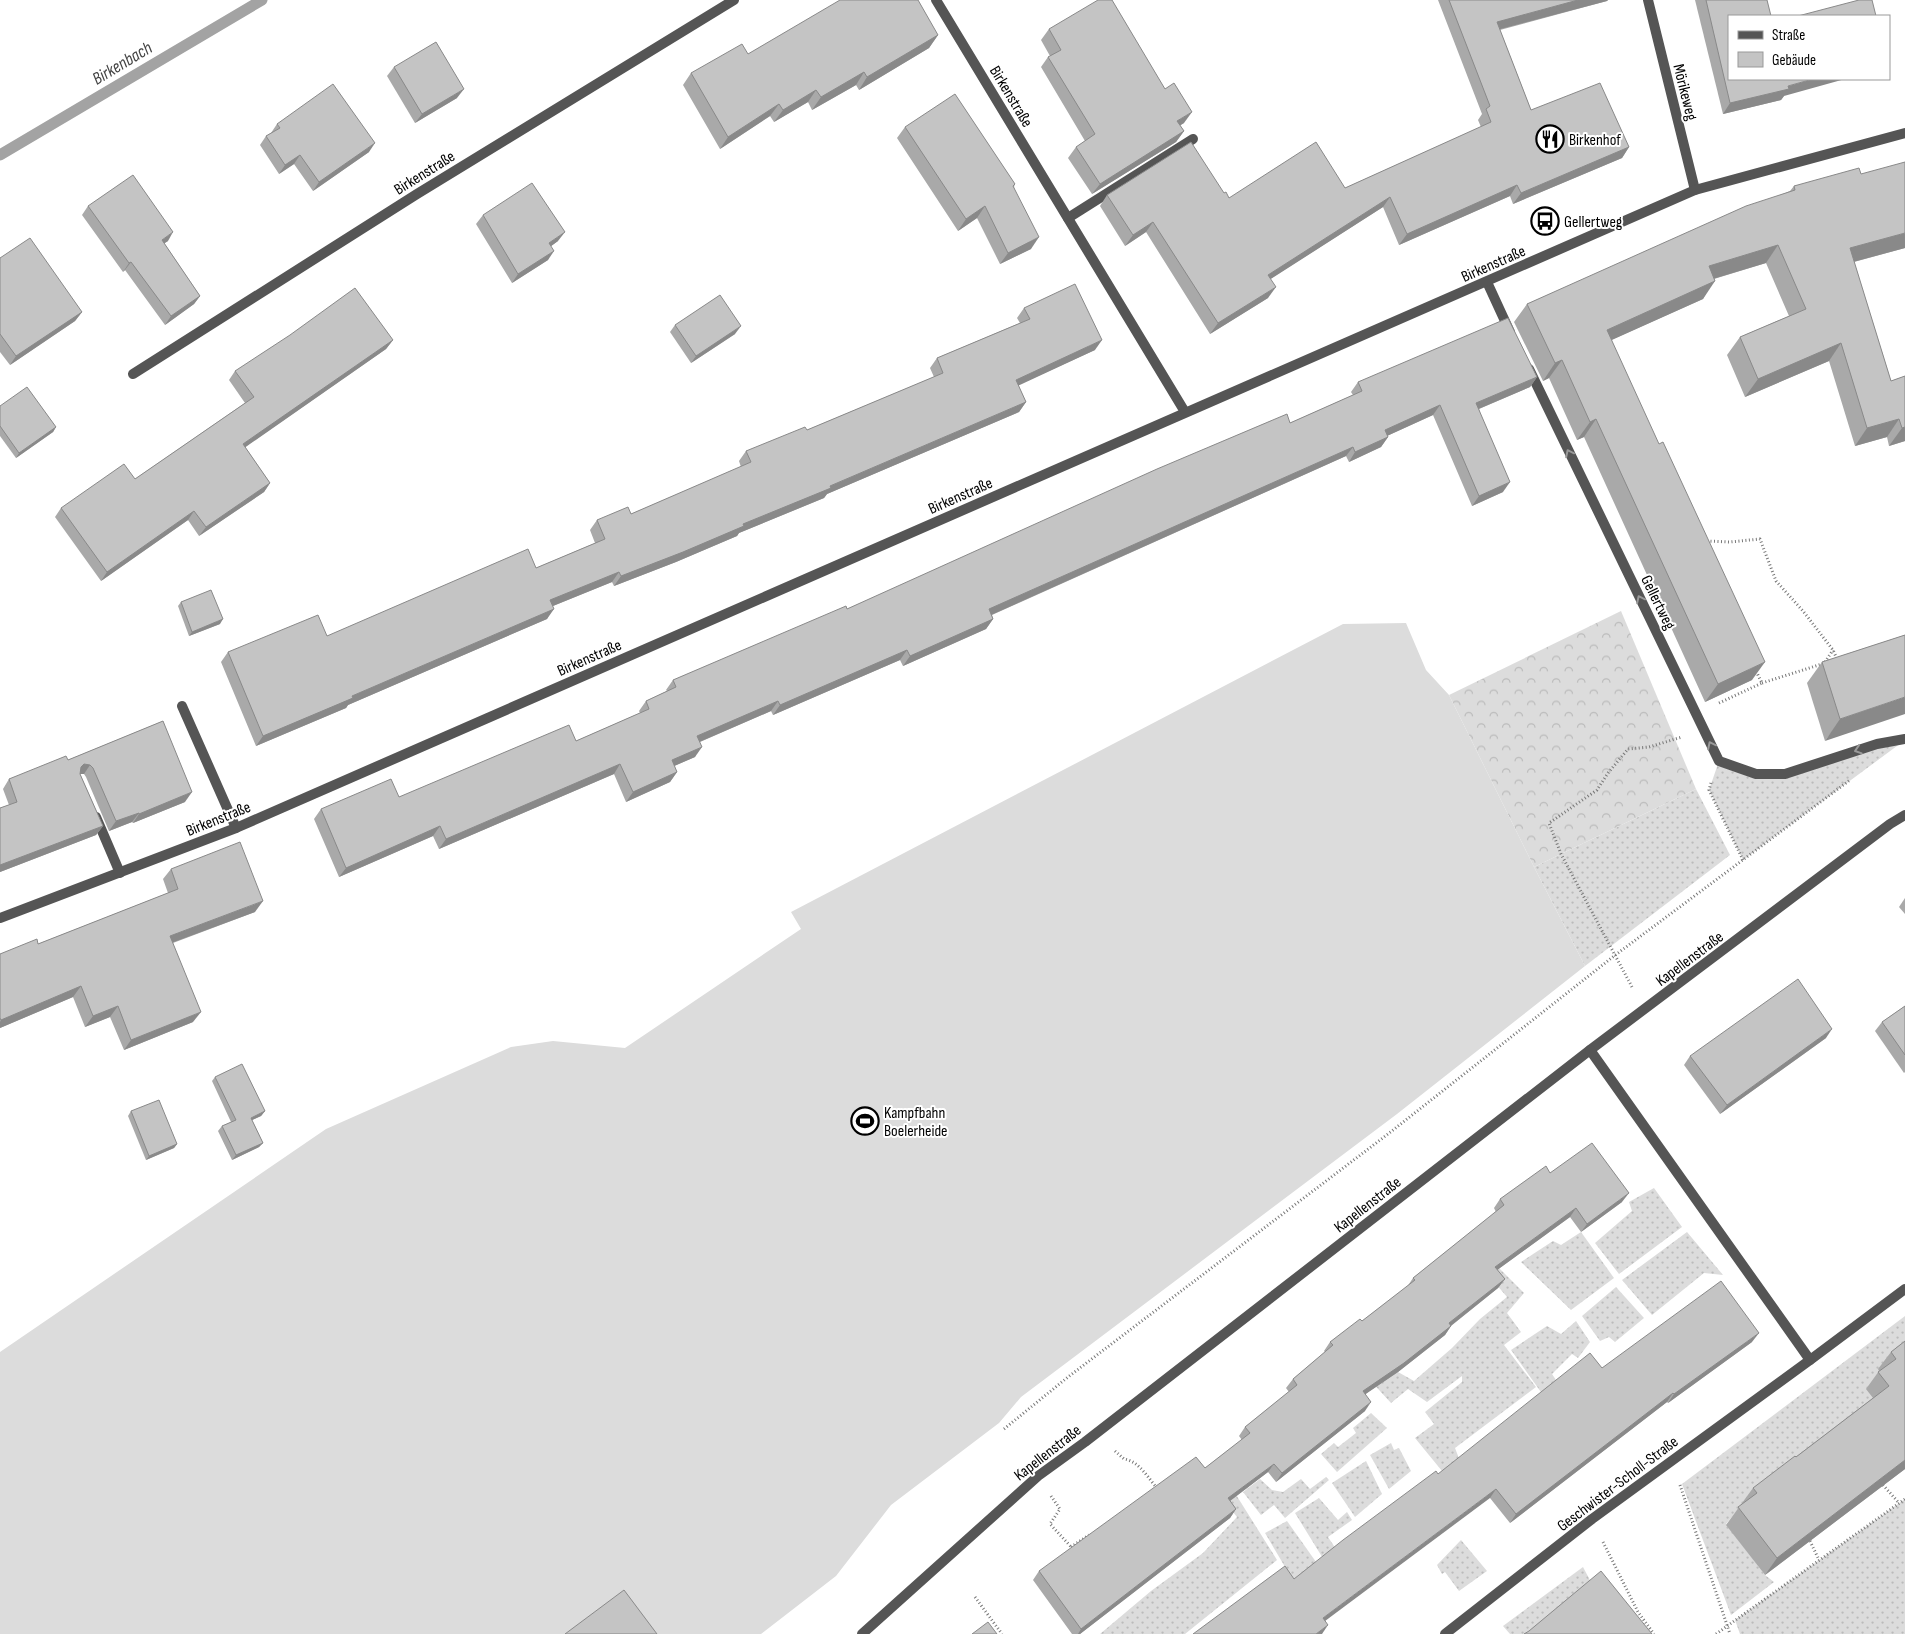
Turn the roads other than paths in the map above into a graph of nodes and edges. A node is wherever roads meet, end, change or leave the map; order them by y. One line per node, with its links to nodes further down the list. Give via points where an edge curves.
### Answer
1 (734, 0): 11 (street, Birkenstraße)
2 (936, 0): 7 (street, Birkenstraße)
3 (1648, 0): 6 (street, Mörikeweg)
4 (1905, 133): 6 (street, Birkenstraße)
5 (1193, 139): 7 (street)
6 (1695, 190): 8 (street, Birkenstraße)
7 (1068, 218): 12 (street, Birkenstraße)
8 (1487, 282): 9 (street); 12 (street, Birkenstraße)
9 (1517, 344)
10 (1525, 362): 14 (street, Gellertweg, one-way to 10, via 1877,744 1785,774 1756,774 1719,761)
11 (132, 374)
12 (1185, 412): 17 (street, Birkenstraße)
13 (182, 706): 17 (street)
14 (1905, 739)
15 (91, 805): 18 (street)
16 (1905, 815): 20 (street, Kapellenstraße)
17 (236, 828): 18 (street, Birkenstraße)
18 (120, 873): 19 (street, Birkenstraße)
19 (0, 918)
20 (1590, 1050): 22 (street); 23 (street, Kapellenstraße, via 1025,1488)
21 (1905, 1289): 22 (street, Geschwister-Scholl-Straße)
22 (1810, 1360): 24 (street, Geschwister-Scholl-Straße, via 1592,1519)
23 (862, 1634)
24 (1445, 1634)

